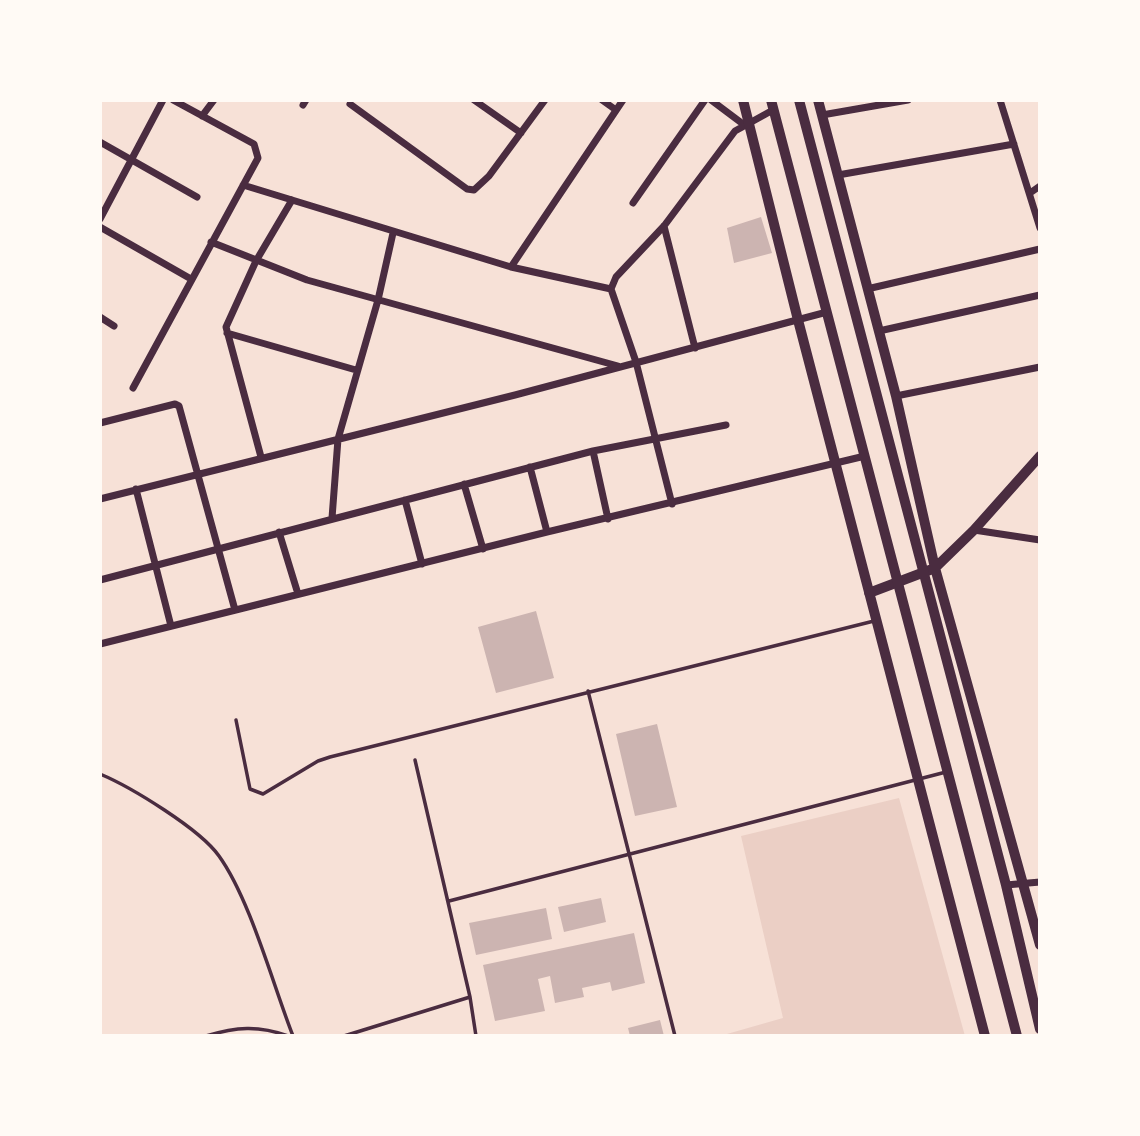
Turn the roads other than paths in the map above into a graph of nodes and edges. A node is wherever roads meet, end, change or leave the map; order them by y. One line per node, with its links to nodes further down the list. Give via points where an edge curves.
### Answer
1 (163, 100): 24 (street)
2 (173, 100): 19 (street)
3 (214, 100): 19 (street)
4 (474, 100): 21 (street)
5 (545, 100): 21 (street)
6 (602, 100): 17 (street)
7 (623, 100): 17 (street)
8 (705, 100): 31 (street)
9 (711, 100): 20 (street)
10 (743, 100): 20 (main road)
11 (799, 100): 85 (main road)
12 (818, 100): 18 (main road)
13 (908, 100): 18 (street)
14 (1000, 100): 23 (street)
15 (350, 104): 21 (street, via 471,190 479,188)
16 (772, 105): 20 (street); 46 (main road)
17 (616, 110): 40 (street)
18 (822, 115): 25 (main road)
19 (202, 116): 26 (street, via 257,148 258,158)
20 (747, 122): 33 (street); 48 (main road)
21 (521, 133)
22 (100, 142): 24 (street)
23 (1014, 144): 25 (street); 28 (street)
24 (132, 159): 29 (street); 32 (street)
25 (838, 175): 43 (main road)
26 (243, 185): 30 (street); 37 (street)
27 (1040, 186): 28 (street)
28 (1030, 194): 35 (street)
29 (197, 197)
30 (292, 200): 36 (street); 39 (street)
31 (633, 203)
32 (100, 219)
33 (664, 226): 42 (street); 52 (street)
34 (100, 227): 41 (street)
35 (1040, 228)
36 (393, 233): 40 (street); 45 (street)
37 (211, 242): 39 (street); 41 (street)
38 (1040, 250): 43 (street)
39 (256, 261): 45 (street); 51 (street, via 228,318)
40 (511, 267): 42 (street)
41 (191, 279): 57 (street)
42 (611, 289): 53 (street)
43 (867, 289): 50 (main road)
44 (1040, 295): 50 (street)
45 (378, 300): 54 (street); 56 (street)
46 (827, 312): 48 (street); 64 (main road)
47 (100, 317): 49 (street)
48 (797, 320): 52 (street); 67 (main road)
49 (114, 326)
50 (879, 331): 58 (main road)
51 (227, 333): 56 (street); 66 (street)
52 (695, 348): 53 (street)
53 (636, 362): 54 (street); 61 (street)
54 (619, 366): 62 (street)
55 (1040, 367): 58 (street)
56 (356, 370): 62 (street)
57 (134, 388)
58 (895, 396): 85 (main road)
59 (100, 423): 69 (street, via 177,405)
60 (726, 425): 61 (street)
61 (657, 437): 63 (street); 74 (street)
62 (338, 439): 66 (street); 75 (street)
63 (593, 451): 68 (street); 76 (street)
64 (865, 456): 67 (street); 87 (main road)
65 (1040, 456): 77 (main road)
66 (261, 457): 69 (street)
67 (835, 464): 74 (street); 88 (main road)
68 (530, 467): 70 (street); 79 (street)
69 (195, 474): 71 (street); 81 (street)
70 (464, 484): 73 (street); 82 (street)
71 (136, 489): 72 (street); 84 (street)
72 (100, 499)
73 (405, 500): 75 (street); 83 (street)
74 (672, 504): 76 (street)
75 (332, 518): 78 (street)
76 (608, 519): 79 (street)
77 (974, 530): 80 (street); 85 (main road)
78 (279, 532): 81 (street); 89 (street)
79 (547, 532): 82 (street)
80 (1040, 540)
81 (217, 549): 84 (street); 90 (street)
82 (483, 549): 83 (street)
83 (422, 564): 89 (street)
84 (156, 566): 86 (street); 92 (street)
85 (929, 570): 87 (main road); 102 (main road); 103 (main road)
86 (100, 580)
87 (899, 582): 88 (main road); 97 (main road)
88 (869, 593): 91 (main road)
89 (298, 594): 90 (street)
90 (235, 610): 92 (street)
91 (876, 621): 94 (lane); 99 (main road)
92 (171, 626): 93 (street)
93 (100, 644)
94 (588, 691): 95 (lane, via 318,761 267,793 257,794 250,789); 100 (lane)
95 (236, 720)
96 (415, 760): 104 (lane)
97 (948, 772): 99 (lane); 114 (main road)
98 (100, 774): 109 (lane, via 179,821 219,856 238,891)
99 (917, 779): 100 (lane); 113 (main road)
100 (628, 857): 104 (lane); 112 (lane)
101 (1040, 882): 102 (street)
102 (1023, 883): 103 (street); 105 (main road)
103 (1006, 885): 107 (main road)
104 (449, 901): 106 (lane)
105 (1040, 945)
106 (470, 998): 110 (lane); 111 (lane)
107 (1040, 1029)
108 (206, 1036): 109 (lane, via 251,1027)
109 (290, 1036)
110 (344, 1036)
111 (476, 1036)
112 (675, 1036)
113 (985, 1036)
114 (1017, 1036)

